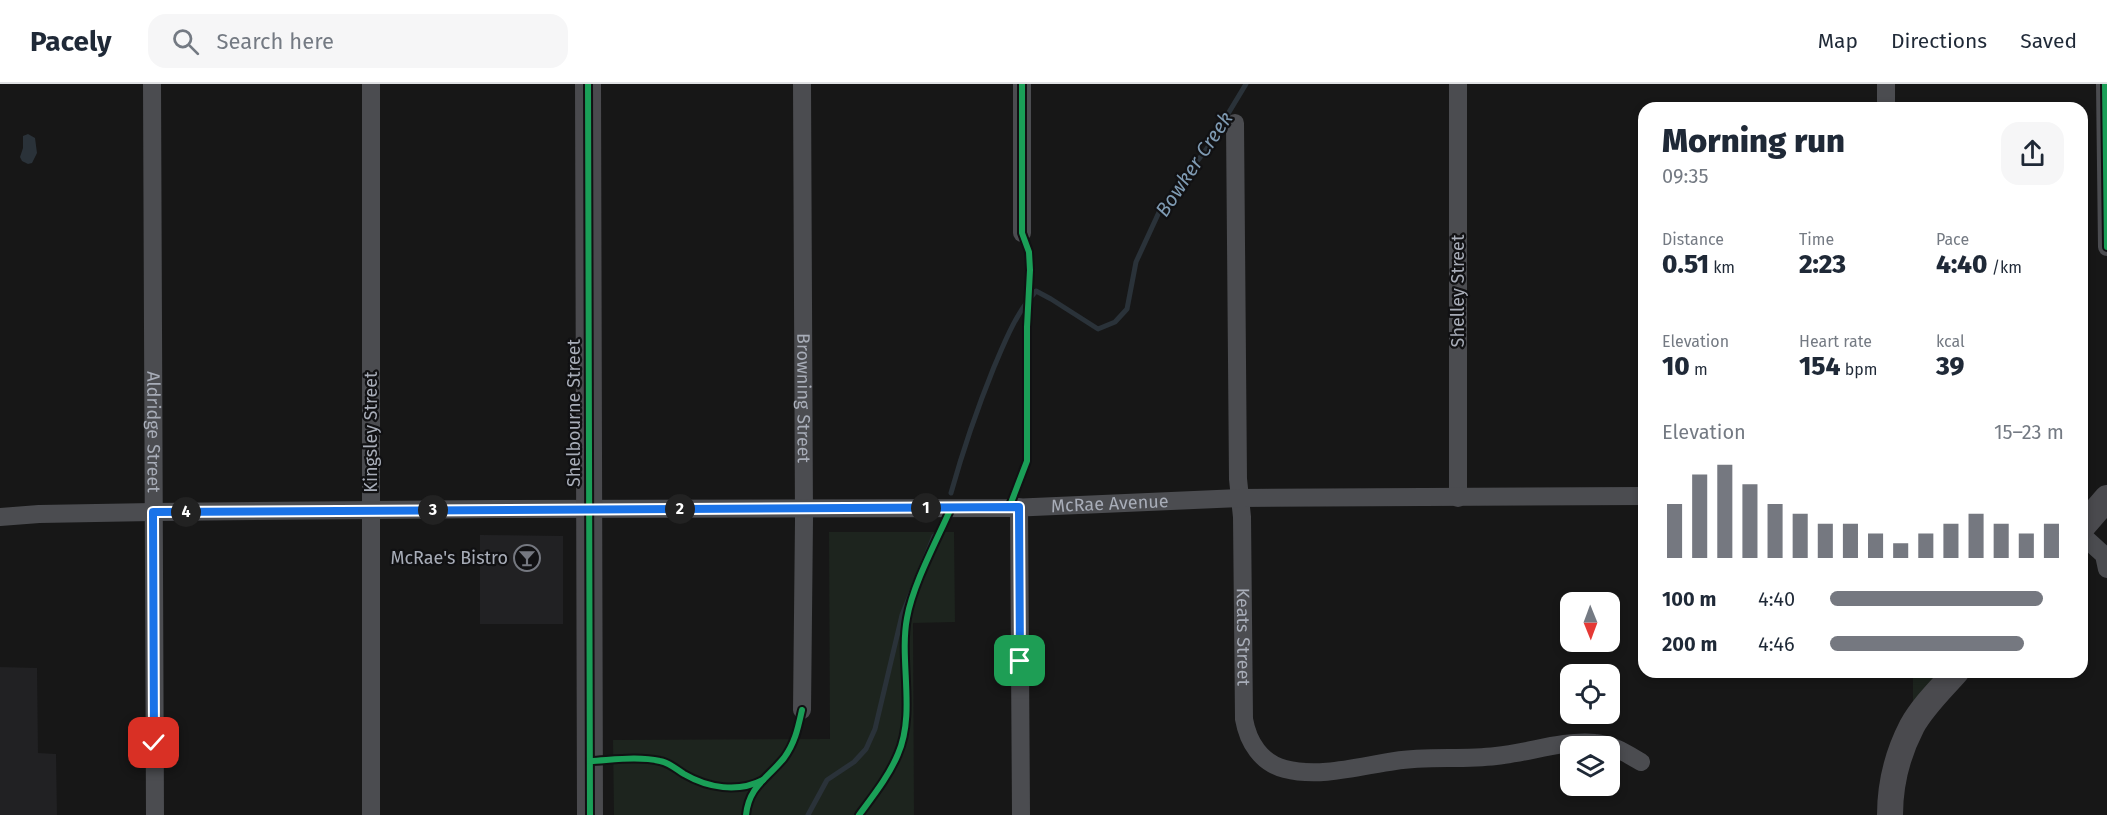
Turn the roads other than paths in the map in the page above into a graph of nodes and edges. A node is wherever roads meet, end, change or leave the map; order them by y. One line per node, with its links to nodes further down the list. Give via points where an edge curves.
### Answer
1 (152, 84): 21 (street, Aldridge Street)
2 (371, 84): 20 (street, Kingsley Street)
3 (588, 84): 18 (main road, Shelbourne Street)
4 (802, 84): 19 (street, Browning Street)
5 (1022, 84): 11 (street)
6 (1458, 84): 15 (street, Shelley Street)
7 (1886, 84): 9 (street)
8 (2105, 84): 12 (street)
9 (1886, 102)
10 (1235, 123): 14 (street, Keats Street)
11 (1022, 233)
12 (2107, 247)
13 (1638, 496): 15 (street, McRae Avenue)
14 (1240, 498): 15 (street, McRae Avenue); 17 (street, McRae Avenue); 28 (street, Keats Street, via 1244,719 1253,745 1266,760 1285,769 1323,772 1404,759 1493,757 1580,742 1615,748)
15 (1458, 498)
16 (2107, 498): 23 (main road)
17 (1019, 507): 19 (street, McRae Avenue); 32 (street)
18 (589, 509): 19 (street, McRae Avenue); 20 (street, McRae Avenue); 31 (main road, Shelbourne Street)
19 (804, 509): 27 (street, Browning Street)
20 (371, 510): 21 (street, McRae Avenue); 30 (street, Kingsley Street)
21 (153, 512): 22 (street, McRae Avenue); 29 (street, Aldridge Street)
22 (0, 517)
23 (2088, 520)
24 (2088, 540): 25 (street, via 2104,555)
25 (2107, 569)
26 (1951, 678): 33 (main road, via 1913,726 1897,764)
27 (802, 710)
28 (1641, 762)
29 (155, 815)
30 (371, 815)
31 (590, 815)
32 (1021, 815)
33 (1890, 815)

